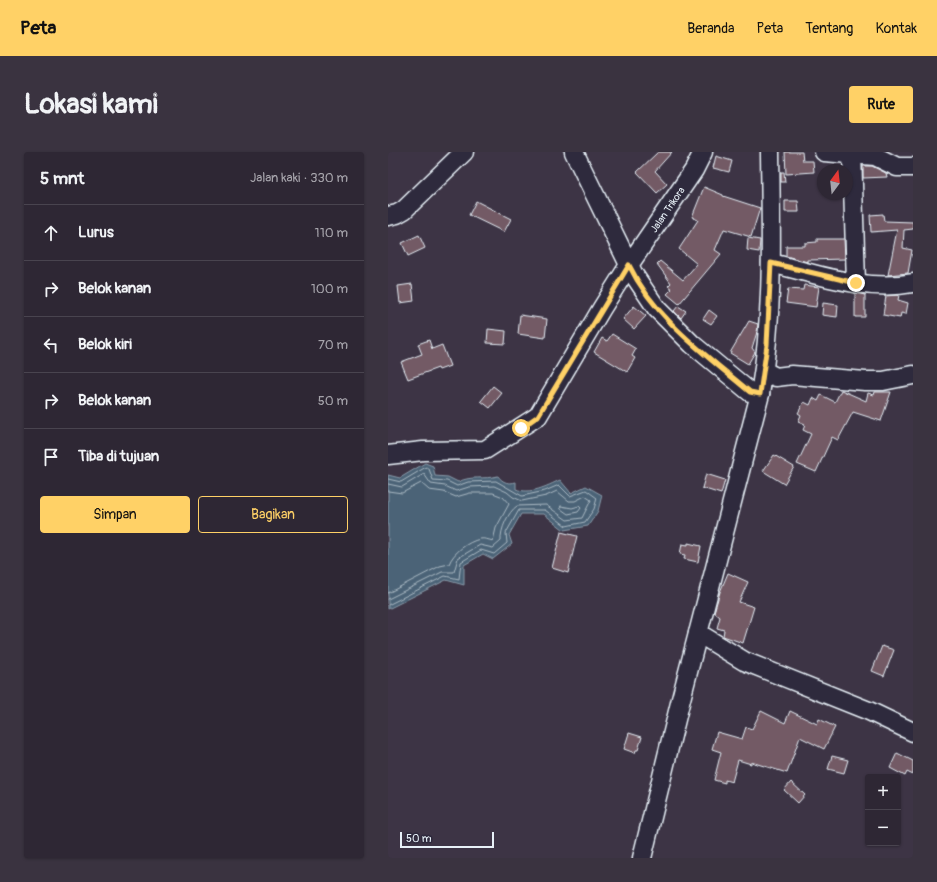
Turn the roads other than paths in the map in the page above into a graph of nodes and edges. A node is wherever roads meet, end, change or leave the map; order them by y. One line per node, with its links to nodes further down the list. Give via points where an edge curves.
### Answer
1 (464, 152): 8 (street, via 404,210)
2 (574, 152): 10 (street)
3 (703, 152): 10 (street, Jalan Trikora, via 694,170)
4 (770, 152): 9 (street)
5 (824, 152): 6 (street)
6 (852, 154): 7 (street, via 875,156 898,166); 11 (street)
7 (913, 167)
8 (388, 216)
9 (771, 263): 11 (street); 13 (street)
10 (629, 265): 15 (street, via 657,309 692,344 750,392); 16 (street, Jalan Trikora, via 538,416 485,450 423,451)
11 (856, 283): 12 (street)
12 (913, 283)
13 (764, 371): 14 (street, via 776,377 792,375 865,381 883,381); 15 (street)
14 (913, 375)
15 (760, 394): 17 (street)
16 (388, 455)
17 (698, 633): 18 (street, via 744,661); 19 (street)
18 (913, 732)
19 (642, 858)

